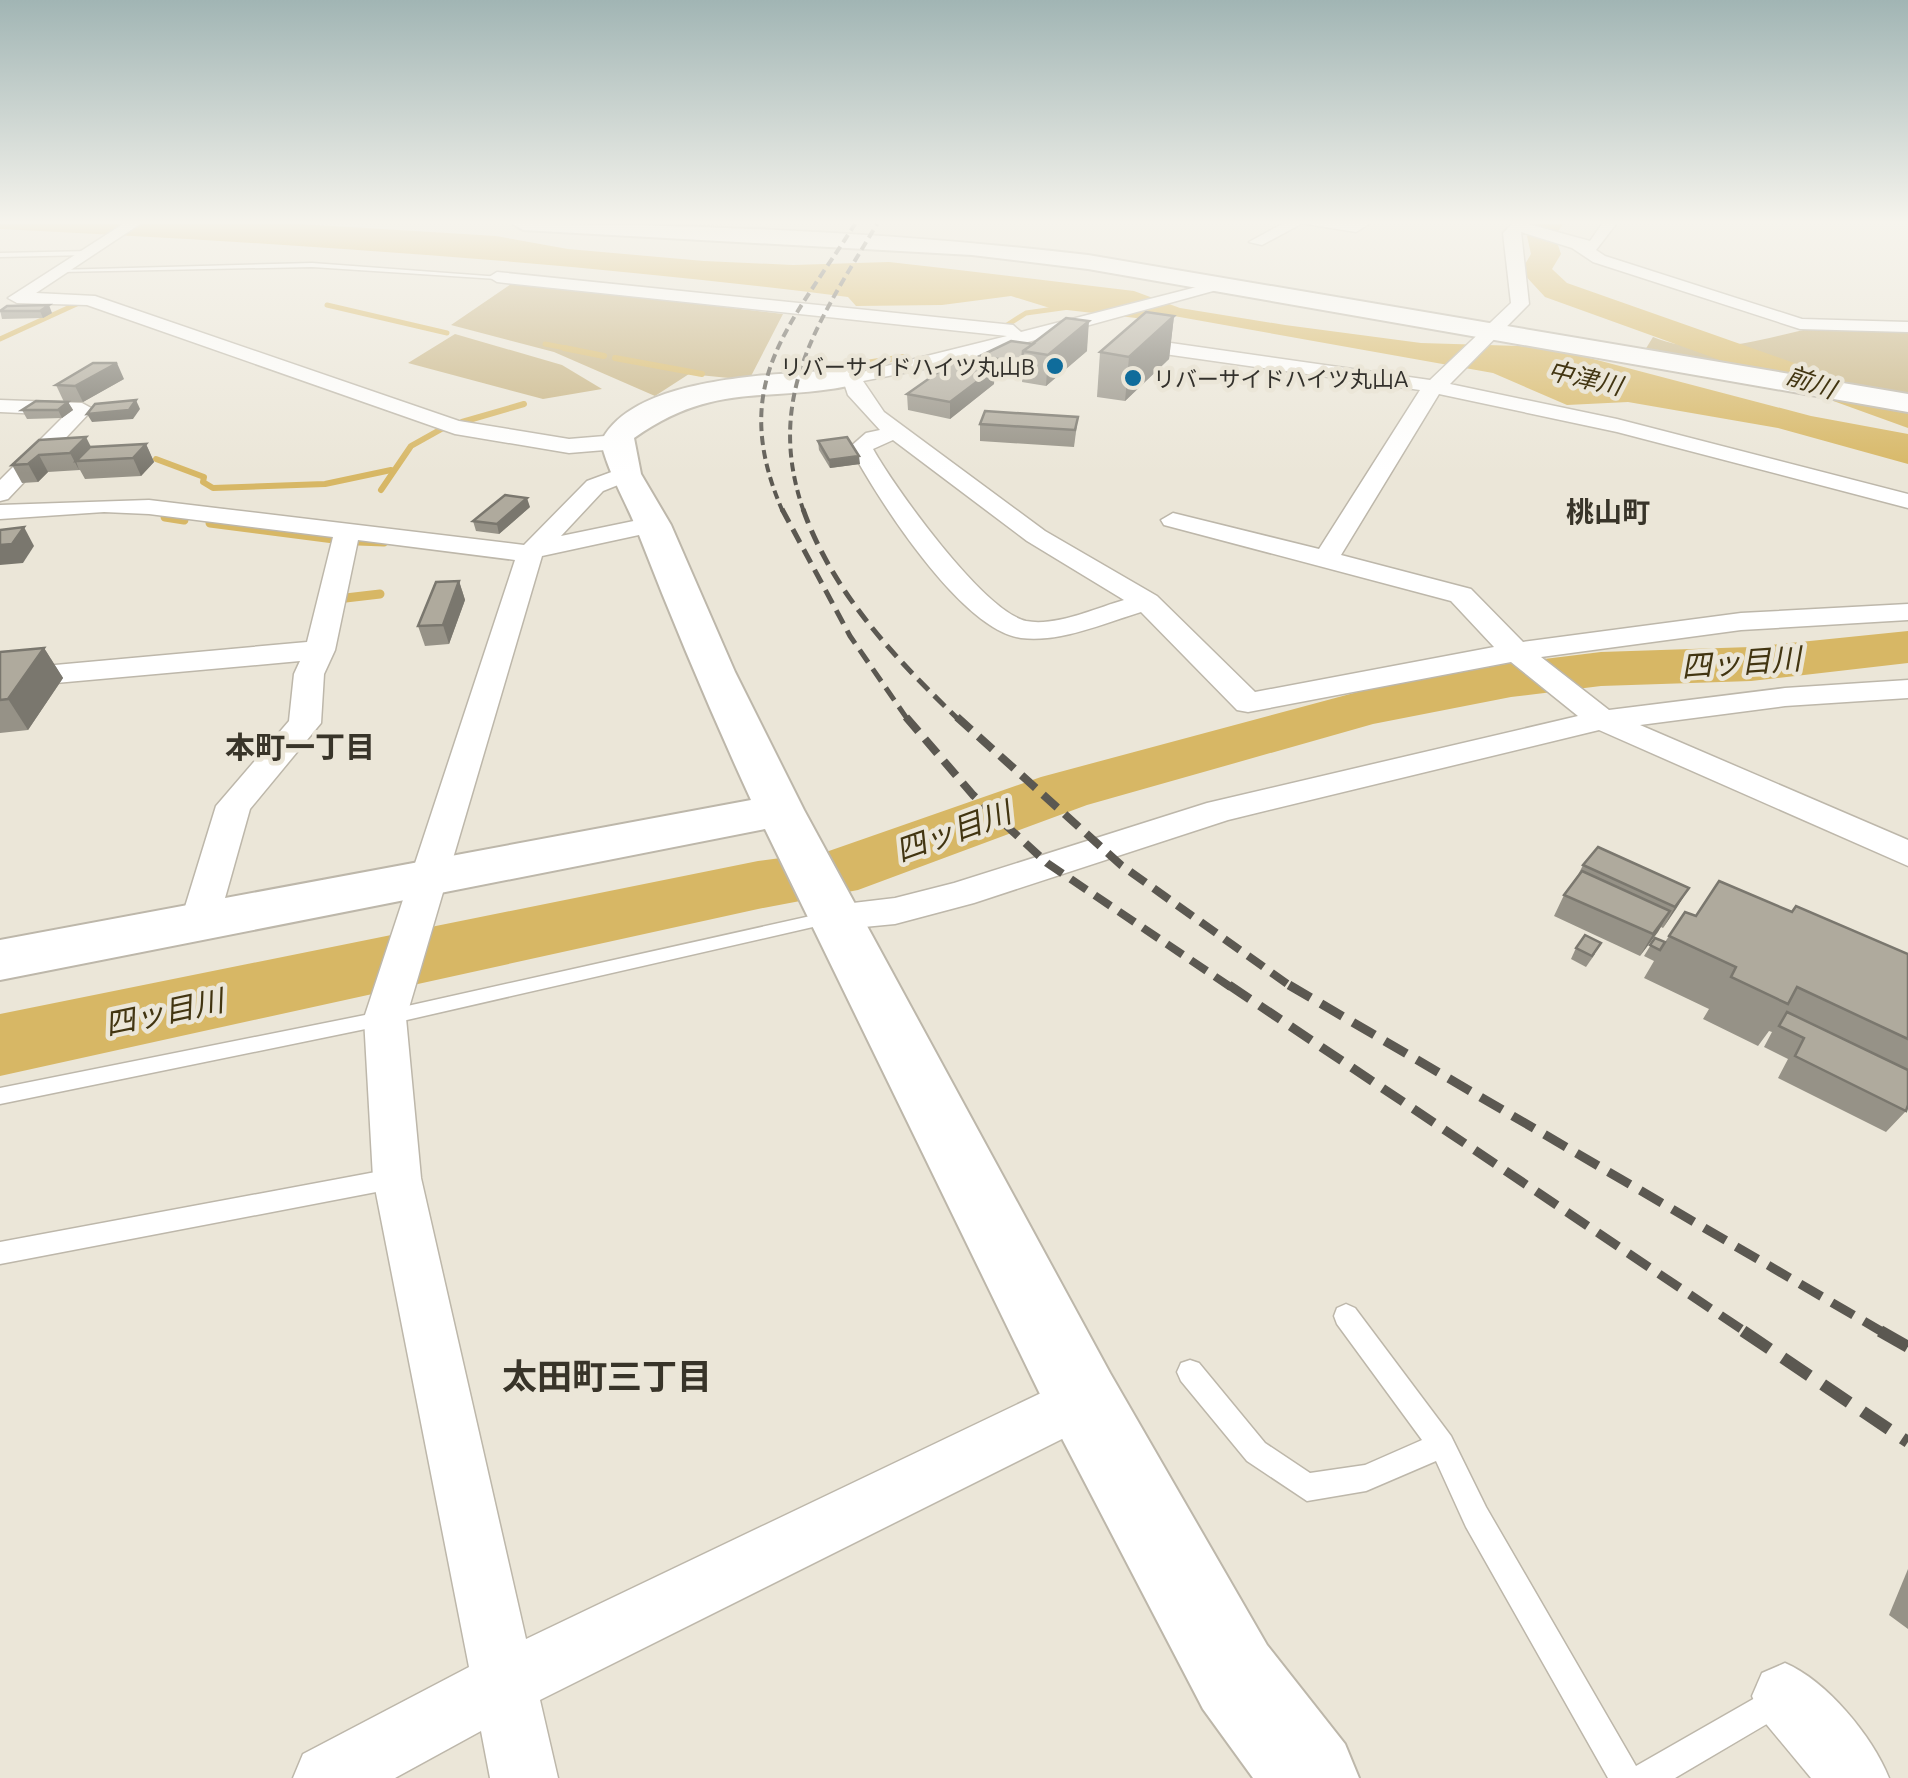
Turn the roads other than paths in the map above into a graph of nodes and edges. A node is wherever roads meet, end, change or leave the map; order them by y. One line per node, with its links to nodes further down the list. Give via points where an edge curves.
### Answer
1 (109, 307): 15 (street, via 454,427)
2 (776, 307): 9 (street)
3 (1136, 307): 9 (street)
4 (1332, 307): 8 (street)
5 (1517, 307): 8 (street)
6 (1747, 307): 7 (street, via 1800,324)
7 (1908, 327)
8 (1491, 333): 11 (street); 12 (street)
9 (1037, 334): 10 (street); 11 (street, via 1284,361)
10 (852, 377): 14 (street, via 863,402); 15 (street, via 710,390 636,419)
11 (1436, 387): 17 (street); 23 (street)
12 (1908, 403)
13 (0, 406): 16 (street, via 82,409)
14 (897, 432): 24 (street, via 1036,536); 24 (street, via 866,442 870,465 910,525 1004,624 1036,630)
15 (620, 458): 20 (street); 22 (street)
16 (0, 494)
17 (1908, 501)
18 (0, 512): 21 (street, via 104,504)
19 (1173, 520): 23 (street)
20 (653, 525): 22 (street); 31 (street)
21 (347, 533): 22 (street); 26 (street)
22 (532, 551): 33 (street)
23 (1326, 559): 27 (street, via 1461,595)
24 (1147, 602): 27 (street, via 1248,702)
25 (1908, 612): 27 (street, via 1624,634)
26 (320, 650): 28 (street); 35 (street, via 305,723 233,806)
27 (1526, 658): 30 (street)
28 (0, 679)
29 (1908, 689): 30 (street)
30 (1595, 715): 32 (street); 34 (street, via 1219,811 927,902)
31 (787, 824): 33 (street); 34 (street)
32 (1908, 854)
33 (419, 901): 35 (street); 37 (street)
34 (831, 911): 37 (lane); 43 (street)
35 (199, 923): 36 (street)
36 (0, 960)
37 (387, 1009): 38 (lane); 39 (street)
38 (0, 1096)
39 (396, 1178): 40 (lane); 45 (street)
40 (0, 1252)
41 (1346, 1316): 44 (lane)
42 (1190, 1372): 44 (lane, via 1256,1452 1307,1487 1366,1478)
43 (1083, 1400): 45 (street); 49 (street, via 1235,1676)
44 (1442, 1445): 50 (lane)
45 (506, 1683): 47 (street); 48 (street)
46 (1785, 1696): 51 (lane); 52 (street)
47 (327, 1778)
48 (524, 1778)
49 (1311, 1778)
50 (1624, 1778)
51 (1645, 1778)
52 (1855, 1778)

